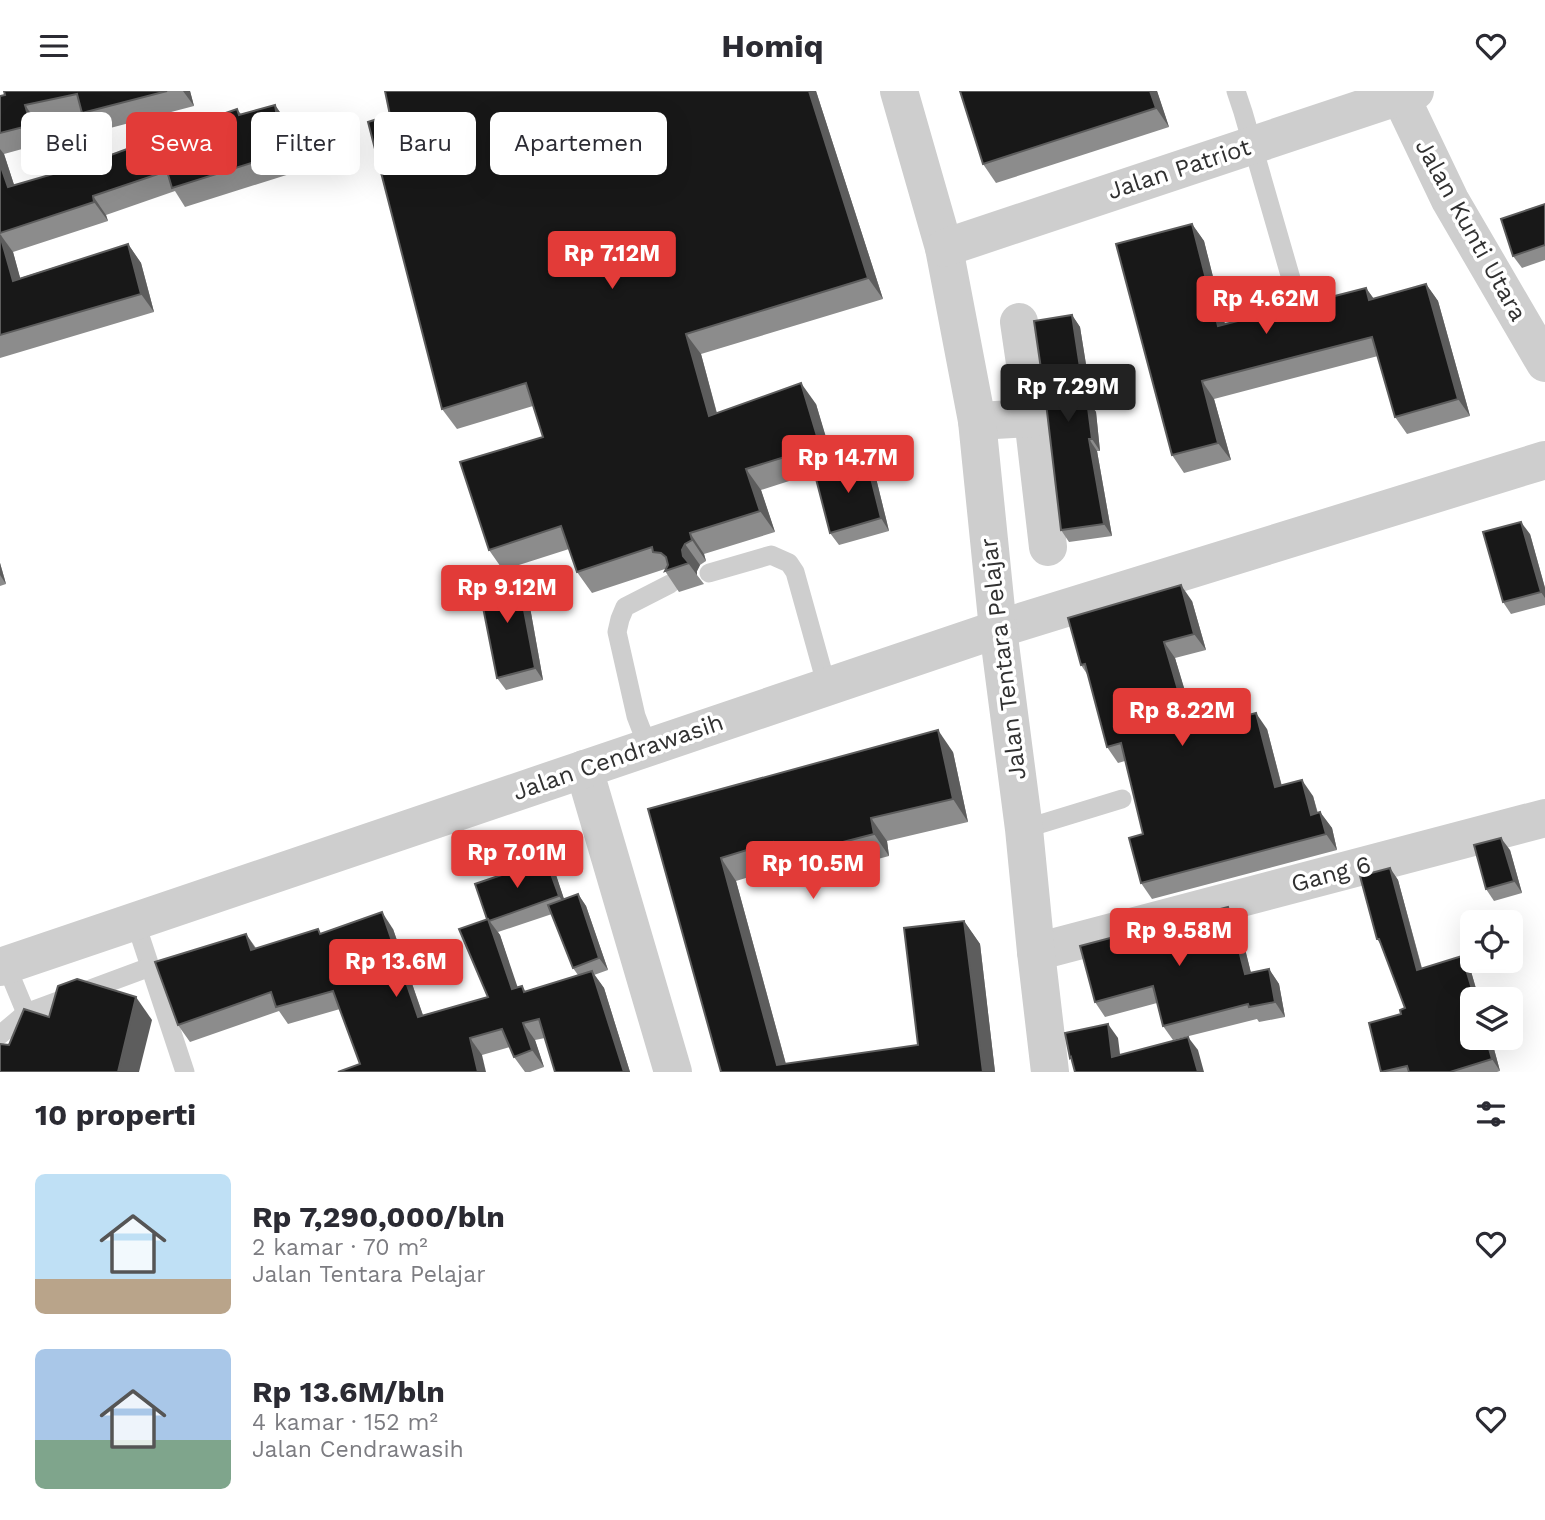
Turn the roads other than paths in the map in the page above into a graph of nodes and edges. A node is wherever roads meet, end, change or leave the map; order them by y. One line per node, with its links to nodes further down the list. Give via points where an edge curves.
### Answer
1 (899, 91): 5 (street, Jalan Tentara Pelajar)
2 (1236, 91): 4 (lane)
3 (1404, 93): 4 (street, Jalan Patriot); 8 (street, Jalan Kunti Utara, via 1450,201)
4 (1253, 145): 5 (street, Jalan Patriot); 6 (lane)
5 (944, 248): 10 (street, Jalan Tentara Pelajar)
6 (1296, 296)
7 (1019, 322): 9 (street)
8 (1545, 363)
9 (1033, 418): 10 (street); 12 (street)
10 (977, 421): 15 (street, Jalan Tentara Pelajar)
11 (1545, 460): 15 (street, Jalan Cendrawasih)
12 (1048, 547)
13 (709, 573): 16 (lane, via 771,555 789,563)
14 (670, 584): 17 (lane, via 625,607 617,632 636,716)
15 (998, 629): 16 (street, Jalan Cendrawasih); 21 (street, Jalan Tentara Pelajar)
16 (827, 687): 17 (street, Jalan Cendrawasih)
17 (648, 747): 18 (street, Jalan Cendrawasih)
18 (584, 769): 22 (street, Jalan Cendrawasih); 29 (street)
19 (1122, 799): 21 (lane)
20 (1545, 818): 23 (street, Gang 6)
21 (1024, 829): 23 (street, Jalan Tentara Pelajar)
22 (135, 921): 24 (street, Jalan Cendrawasih); 25 (lane)
23 (1036, 951): 30 (street, Jalan Tentara Pelajar)
24 (3, 966): 26 (lane)
25 (150, 967): 26 (lane); 28 (lane)
26 (26, 1013): 27 (lane)
27 (0, 1035)
28 (185, 1072)
29 (673, 1072)
30 (1050, 1072)

